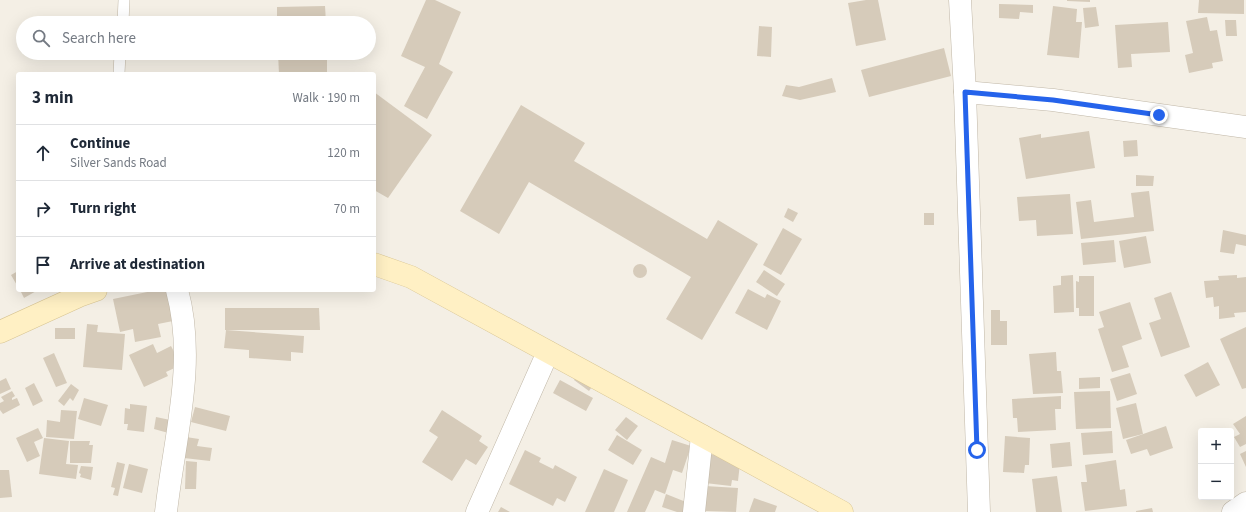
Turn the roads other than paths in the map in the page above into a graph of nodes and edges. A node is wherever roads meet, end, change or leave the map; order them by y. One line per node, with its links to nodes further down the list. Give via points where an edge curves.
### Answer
1 (124, 0): 3 (lane)
2 (960, 0): 6 (street)
3 (123, 16)
4 (120, 60): 5 (lane)
5 (119, 72)
6 (965, 92): 7 (street, via 1053,100); 19 (street)
7 (1246, 127)
8 (376, 265): 12 (street, via 411,277)
9 (91, 292): 11 (street)
10 (178, 292): 15 (street, via 182,307 186,358)
11 (0, 332)
12 (548, 352): 13 (street); 16 (street)
13 (702, 436): 17 (street); 18 (street)
14 (1246, 503): 20 (street)
15 (166, 512)
16 (477, 512)
17 (694, 512)
18 (842, 512)
19 (979, 512)
20 (1233, 512)

